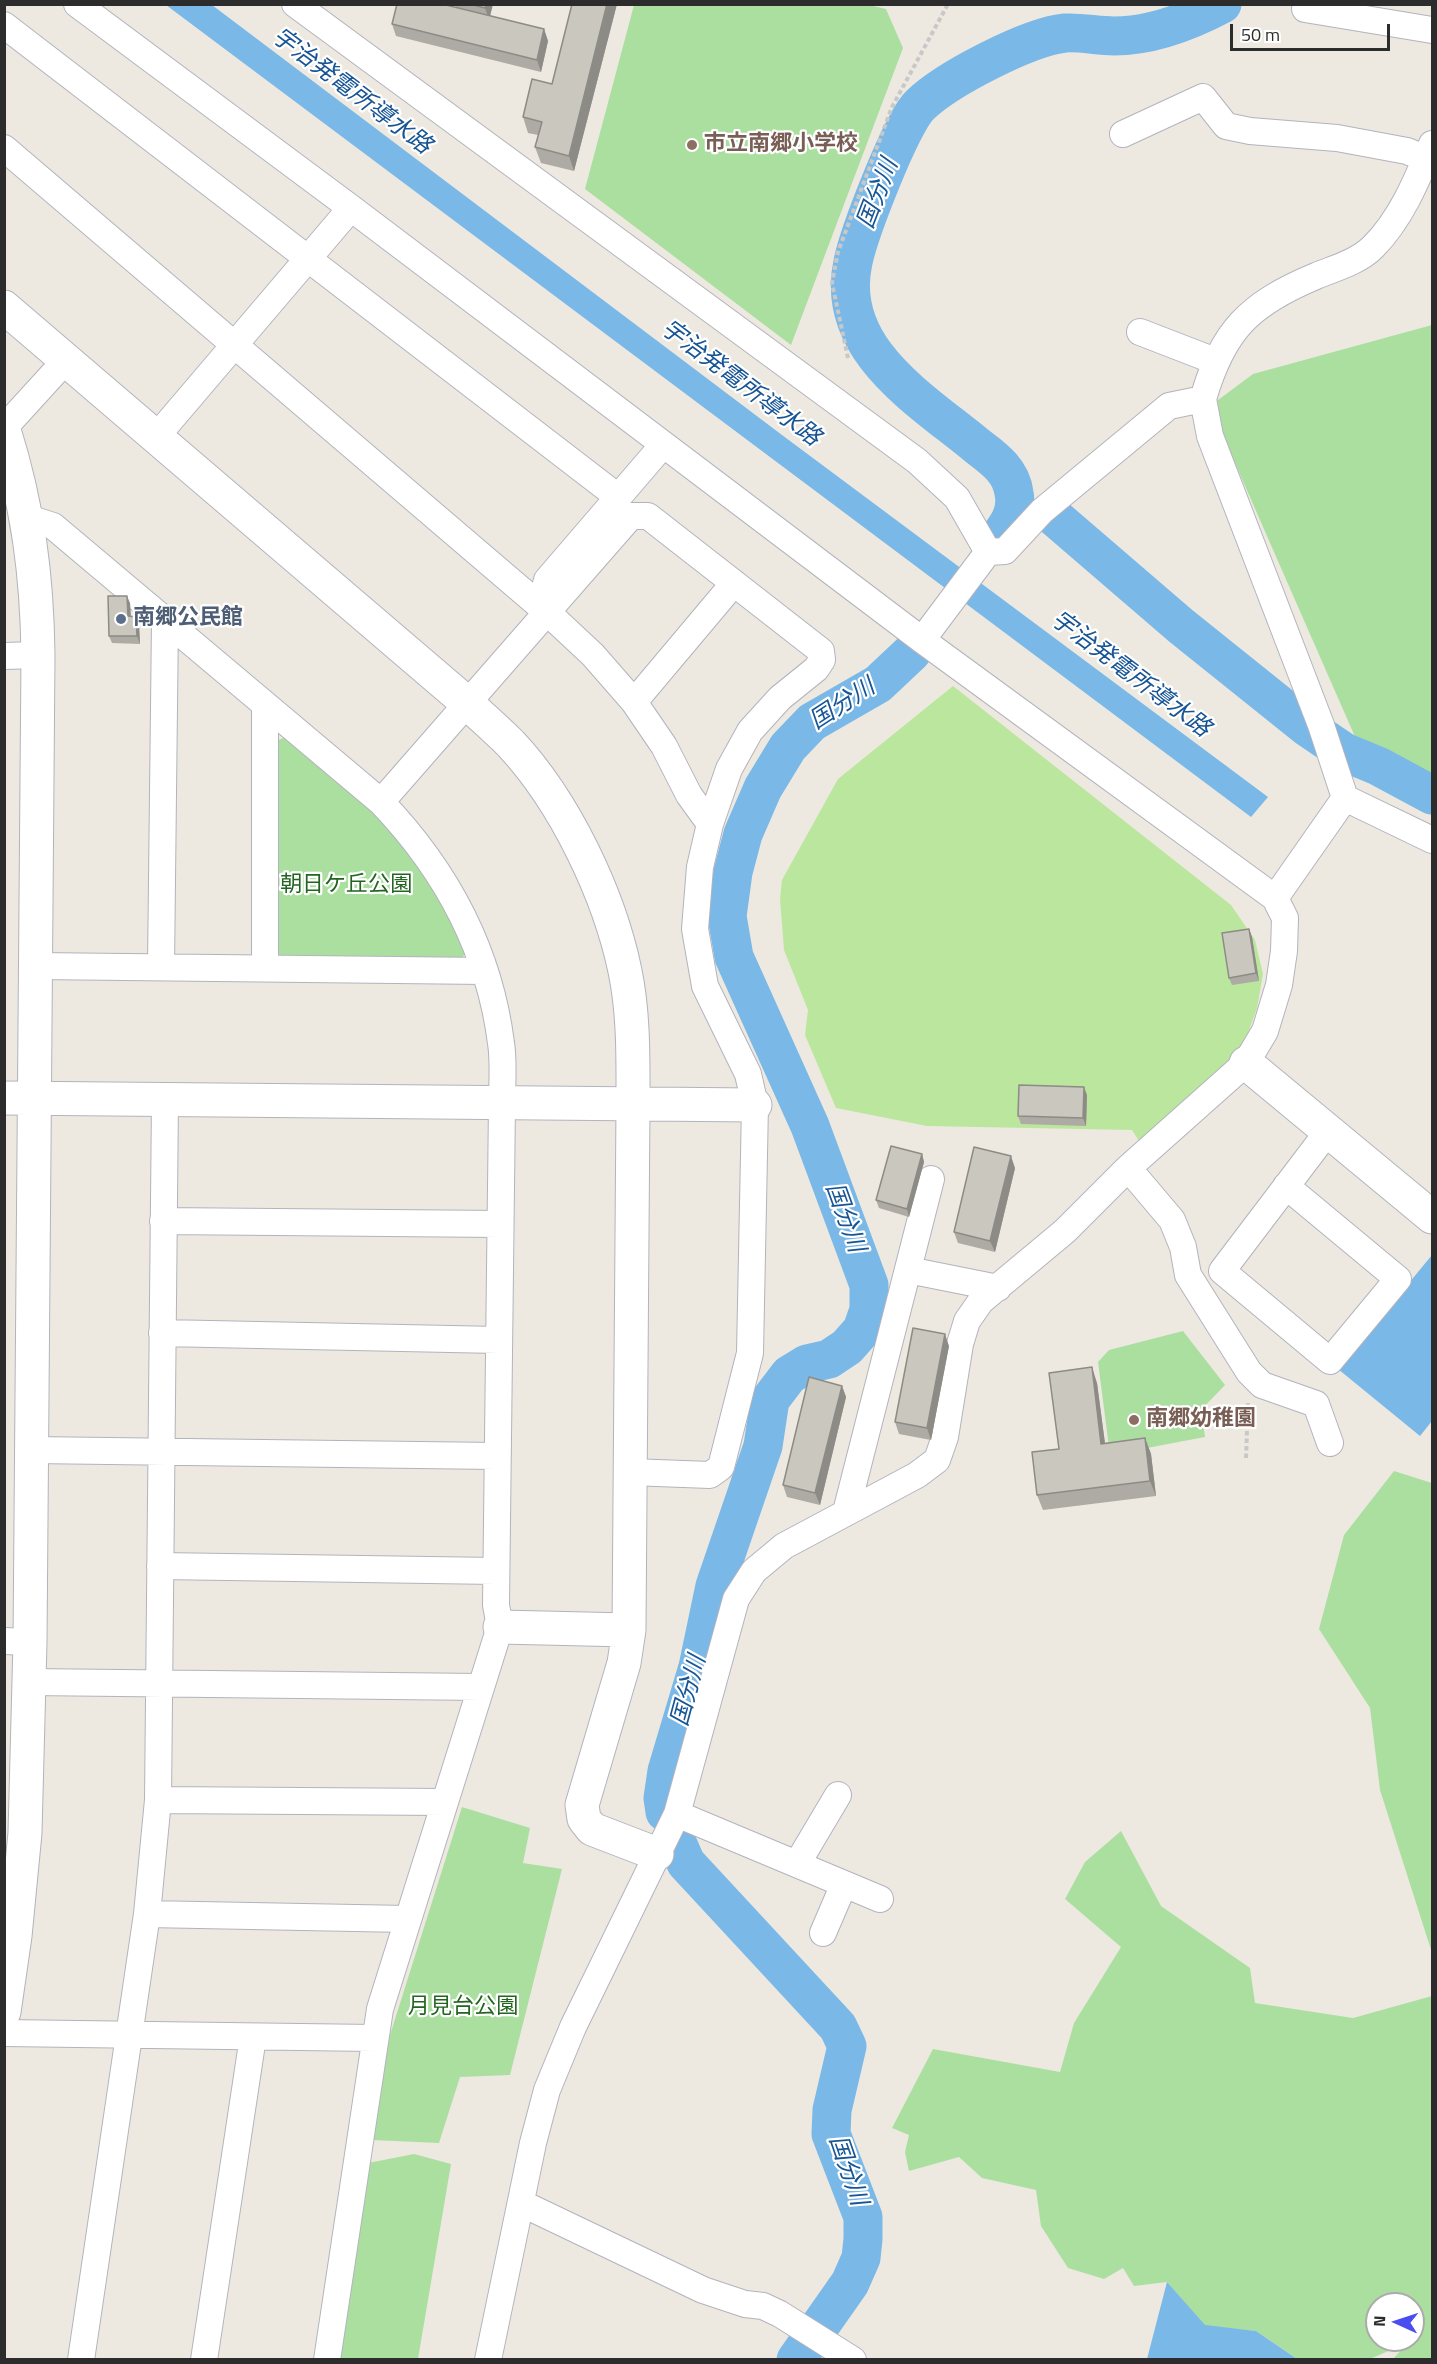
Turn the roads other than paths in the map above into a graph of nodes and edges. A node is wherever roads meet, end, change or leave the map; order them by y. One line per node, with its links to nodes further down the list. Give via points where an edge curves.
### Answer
1 (76, 4): 10 (street)
2 (295, 4): 23 (street, via 917,461 957,498)
3 (1305, 9): 4 (street)
4 (1331, 9): 6 (street)
5 (4, 25): 11 (street)
6 (1432, 30)
7 (1123, 134): 9 (street, via 1203,97 1226,126)
8 (4, 148): 14 (street)
9 (1429, 151): 16 (street, via 1404,207 1372,248 1353,261 1290,287 1254,310 1233,331)
10 (351, 208): 11 (street); 20 (street)
11 (309, 258): 14 (street); 21 (street)
12 (4, 308): 15 (street)
13 (1140, 332): 16 (street)
14 (235, 344): 19 (street); 25 (street)
15 (66, 360): 18 (street); 19 (street)
16 (1215, 361): 17 (street)
17 (1203, 399): 23 (street, via 1169,406 1042,512 1005,551); 33 (street, via 1210,436 1321,725)
18 (4, 429): 22 (street)
19 (156, 437): 31 (street)
20 (663, 445): 21 (street); 27 (street)
21 (618, 497): 25 (street, via 547,580 543,595)
22 (28, 518): 26 (street, via 53,526); 28 (street, via 38,605)
23 (988, 552): 27 (street)
24 (734, 583): 25 (street, via 648,516 631,516); 30 (street); 35 (street, via 822,651 822,660 750,731 729,769)
25 (548, 612): 30 (street); 31 (street)
26 (165, 620): 32 (street); 39 (street)
27 (922, 640): 37 (street)
28 (38, 655): 29 (street); 38 (street)
29 (4, 656)
30 (634, 702): 35 (street)
31 (467, 703): 34 (street); 46 (street, via 512,745 544,787 586,857 625,972 633,1045)
32 (265, 706): 34 (street); 40 (street)
33 (1345, 798): 36 (street); 37 (street)
34 (381, 802): 41 (street, via 434,864 460,910)
35 (710, 824): 47 (street, via 700,867 695,929 705,986 748,1074)
36 (1432, 840)
37 (1275, 898): 42 (street, via 1286,918 1279,985 1265,1031)
38 (36, 966): 39 (street); 43 (street)
39 (160, 967): 40 (street)
40 (265, 969): 41 (street)
41 (485, 971): 45 (street, via 501,1046)
42 (1246, 1063): 48 (street); 49 (street)
43 (19, 1098): 44 (street); 60 (street)
44 (165, 1100): 45 (street); 53 (street)
45 (502, 1103): 46 (street); 54 (street)
46 (633, 1104): 47 (street); 63 (street)
47 (755, 1105): 63 (street, via 750,1353 721,1467 710,1475)
48 (1329, 1130): 51 (street); 52 (street)
49 (1128, 1168): 56 (street, via 1065,1231); 59 (street, via 1172,1220 1183,1247 1188,1275 1249,1372 1262,1385 1316,1404)
50 (931, 1179): 55 (street)
51 (1286, 1186): 51 (street, via 1222,1271 1330,1361 1398,1279)
52 (1432, 1217)
53 (163, 1221): 54 (street); 57 (street)
54 (500, 1224): 58 (street)
55 (908, 1270): 56 (street); 64 (street)
56 (998, 1287): 64 (street, via 981,1301 968,1321 937,1460)
57 (162, 1334): 58 (street); 61 (street)
58 (498, 1340): 62 (street)
59 (1330, 1443)
60 (31, 1450): 61 (street); 69 (street)
61 (161, 1451): 62 (street); 65 (street)
62 (496, 1456): 66 (street)
63 (630, 1472): 68 (street)
64 (846, 1512): 76 (street, via 784,1546 754,1571 736,1599)
65 (160, 1566): 66 (street); 71 (street)
66 (496, 1571): 67 (street)
67 (500, 1627): 68 (street); 72 (street)
68 (629, 1630): 77 (street, via 624,1663 582,1805 584,1819 591,1829)
69 (17, 1642): 70 (street)
70 (30, 1682): 71 (street); 84 (street, via 25,1833)
71 (159, 1683): 72 (street); 74 (street)
72 (481, 1687): 75 (street)
73 (838, 1794): 78 (street)
74 (158, 1800): 75 (street); 81 (street)
75 (444, 1802): 82 (street)
76 (677, 1814): 77 (street); 78 (street)
77 (657, 1854): 89 (street, via 573,2027 547,2090)
78 (796, 1863): 79 (street)
79 (844, 1884): 80 (street); 83 (street)
80 (880, 1899)
81 (147, 1914): 82 (street); 86 (street)
82 (407, 1919): 88 (street)
83 (823, 1933)
84 (4, 2012)
85 (4, 2033): 86 (street)
86 (130, 2035): 87 (street); 91 (street)
87 (253, 2037): 88 (street); 92 (street)
88 (374, 2038): 93 (street)
89 (523, 2204): 90 (street, via 704,2290 763,2306); 94 (street)
90 (844, 2353)
91 (81, 2360)
92 (204, 2360)
93 (327, 2360)
94 (488, 2360)

